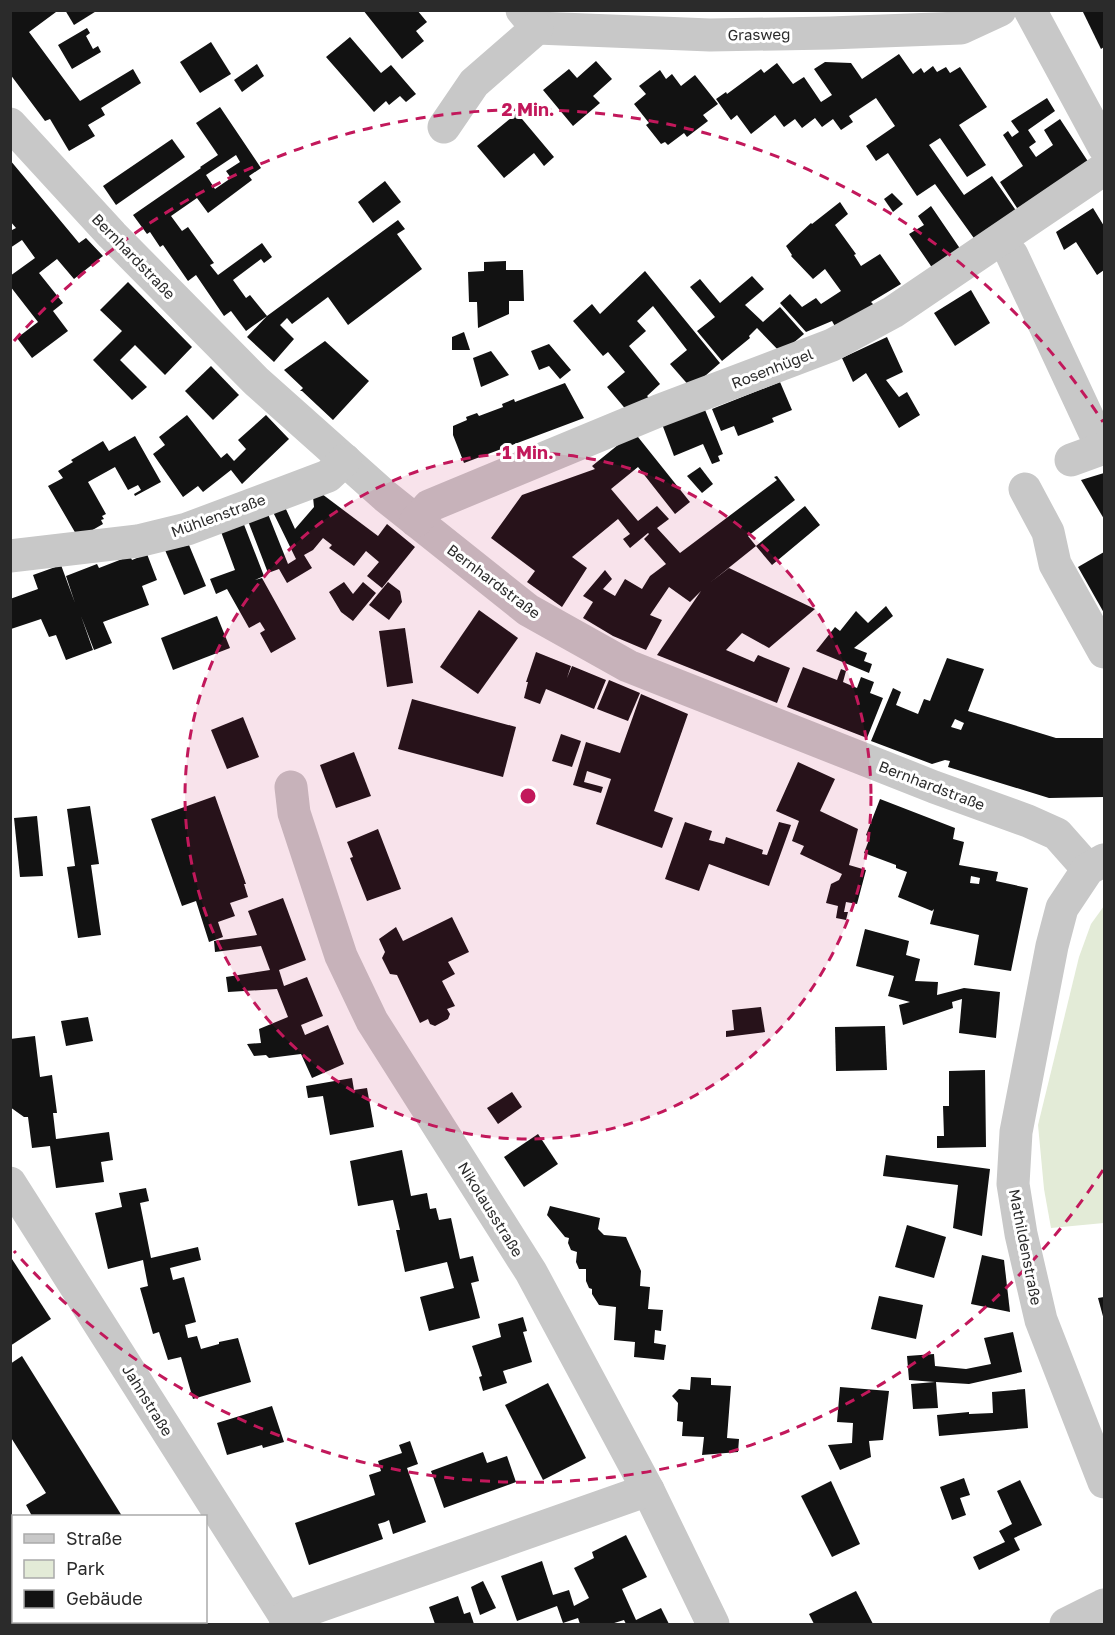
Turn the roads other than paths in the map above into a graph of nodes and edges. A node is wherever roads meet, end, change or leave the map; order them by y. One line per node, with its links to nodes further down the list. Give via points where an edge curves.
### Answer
1 (1000, 10): 3 (street, Grasweg, via 961,28 830,33 710,35)
2 (1030, 10): 6 (street)
3 (530, 19): 5 (street, via 474,83)
4 (10, 124): 10 (street, Bernhardstraße, via 112,235 256,381)
5 (444, 127)
6 (1104, 147)
7 (1104, 169): 13 (street, Rosenhügel, via 892,312 832,345 658,411 429,506)
8 (1012, 255): 9 (street)
9 (1103, 448): 11 (street)
10 (345, 460): 13 (street, Bernhardstraße); 14 (street, Mühlenstraße, via 328,476 187,529 138,541)
11 (1071, 460)
12 (1025, 489): 15 (street, via 1048,532 1055,564)
13 (416, 521): 17 (street, Bernhardstraße, via 528,610 628,666 1028,821 1057,834)
14 (10, 556)
15 (1104, 652)
16 (291, 788): 20 (street, Nikolausstraße, via 294,813 341,956 372,1021 531,1272)
17 (1096, 864): 19 (street, Mathildenstraße, via 1062,908 1052,946 1016,1132 1013,1184 1041,1320)
18 (10, 1183): 22 (street, Jahnstraße)
19 (1104, 1482)
20 (648, 1490): 22 (street, Jahnstraße); 23 (street, Nikolausstraße)
21 (1104, 1605): 24 (street)
22 (288, 1621)
23 (713, 1624)
24 (1066, 1624)

